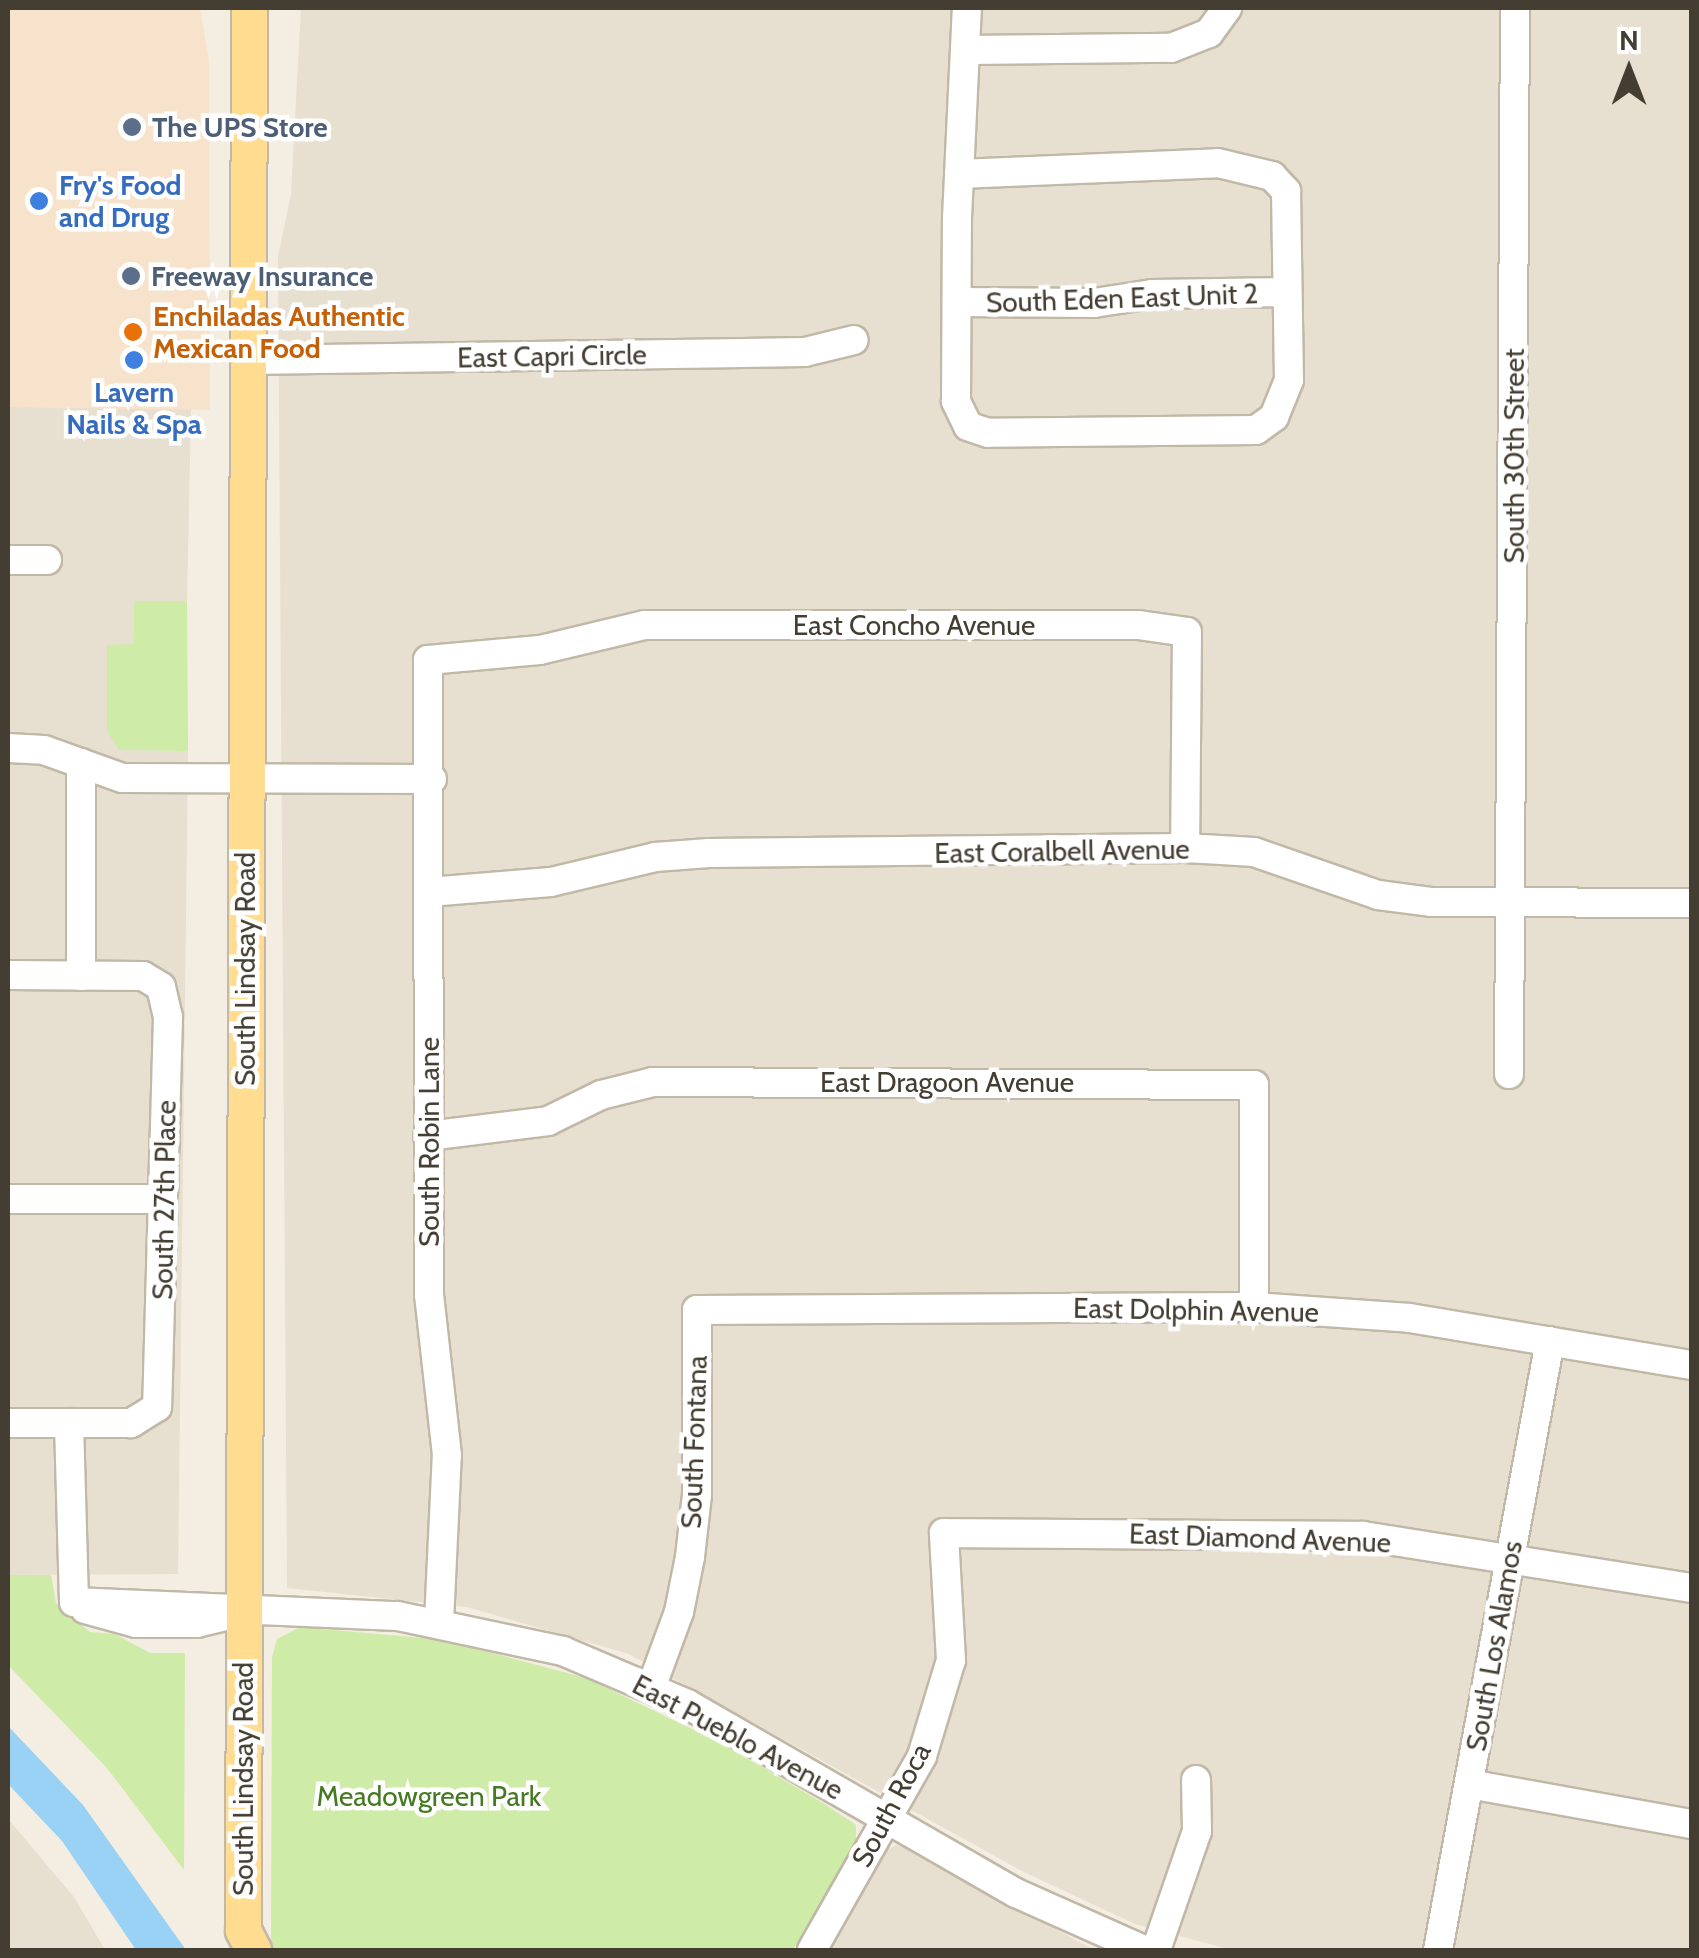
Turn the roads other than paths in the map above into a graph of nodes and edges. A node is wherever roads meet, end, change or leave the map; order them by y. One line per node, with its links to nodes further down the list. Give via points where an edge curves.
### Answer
1 (249, 8): 10 (main road, South Lindsay Road)
2 (968, 8): 5 (street, South Eden East Unit 2)
3 (1227, 8): 5 (street, via 1209,33 1171,48)
4 (1515, 8): 21 (street, South 30th Street)
5 (967, 50): 6 (street, South Eden East Unit 2)
6 (959, 174): 7 (street, South Eden East Unit 2, via 1243,165 1272,176 1286,192); 8 (street, South Eden East Unit 2)
7 (1287, 292): 8 (street, South Eden East Unit 2, via 1152,294 1094,304); 8 (street, South Eden East Unit 2, via 1284,399 1256,430 988,433 968,426 956,401)
8 (956, 302)
9 (854, 340): 10 (street, East Capri Circle, via 805,352)
10 (248, 360): 17 (main road, South Lindsay Road)
11 (8, 560): 12 (street)
12 (48, 560)
13 (428, 660): 16 (street, South Robin Lane); 18 (street, East Concho Avenue, via 540,650 644,625 1138,625 1187,632)
14 (8, 748): 15 (street, via 44,750)
15 (81, 763): 17 (street, via 122,778); 23 (street)
16 (432, 779): 17 (street); 19 (street, South Robin Lane)
17 (245, 782): 37 (main road, South Lindsay Road)
18 (1184, 848): 19 (street, East Coralbell Avenue, via 709,853 655,857 551,882); 21 (street, East Coralbell Avenue, via 1254,852 1378,895)
19 (429, 892): 25 (street, South Robin Lane)
20 (1692, 902): 21 (street, East Coralbell Avenue)
21 (1511, 905): 24 (street, South 30th Street)
22 (8, 975): 23 (street)
23 (81, 976): 27 (street, South 27th Place, via 143,976 161,986 168,1017)
24 (1508, 1074)
25 (428, 1136): 28 (street, East Dragoon Avenue, via 548,1122 601,1095 652,1082 1254,1085); 38 (street, South Robin Lane, via 429,1295 446,1455)
26 (8, 1199): 27 (street)
27 (163, 1199): 33 (street, South 27th Place, via 161,1393 153,1413 131,1423)
28 (1254, 1307): 29 (street, East Dolphin Avenue); 30 (street, East Dolphin Avenue, via 1410,1318)
29 (697, 1310): 39 (street, South Fontana, via 695,1510 680,1612)
30 (1550, 1341): 31 (street, East Dolphin Avenue); 35 (street, South Los Alamos)
31 (1692, 1366)
32 (8, 1423): 33 (street)
33 (70, 1423): 37 (street, East Pueblo Avenue, via 74,1602 116,1622 197,1623)
34 (944, 1533): 35 (street, East Diamond Avenue, via 1363,1536); 42 (street, South Roca, via 950,1660 922,1756)
35 (1510, 1561): 36 (street, East Diamond Avenue); 41 (street, South Los Alamos)
36 (1692, 1588)
37 (244, 1611): 38 (street, East Pueblo Avenue); 44 (main road, South Lindsay Road)
38 (440, 1622): 39 (street, East Pueblo Avenue, via 563,1651)
39 (651, 1688): 42 (street, East Pueblo Avenue)
40 (1196, 1780): 47 (street, via 1197,1831)
41 (1469, 1784): 43 (street); 48 (street, South Los Alamos)
42 (888, 1819): 45 (street, South Roca); 46 (street, East Pueblo Avenue, via 1050,1910)
43 (1692, 1824)
44 (242, 1944)
45 (812, 1950)
46 (1144, 1950)
47 (1156, 1950)
48 (1438, 1950)

